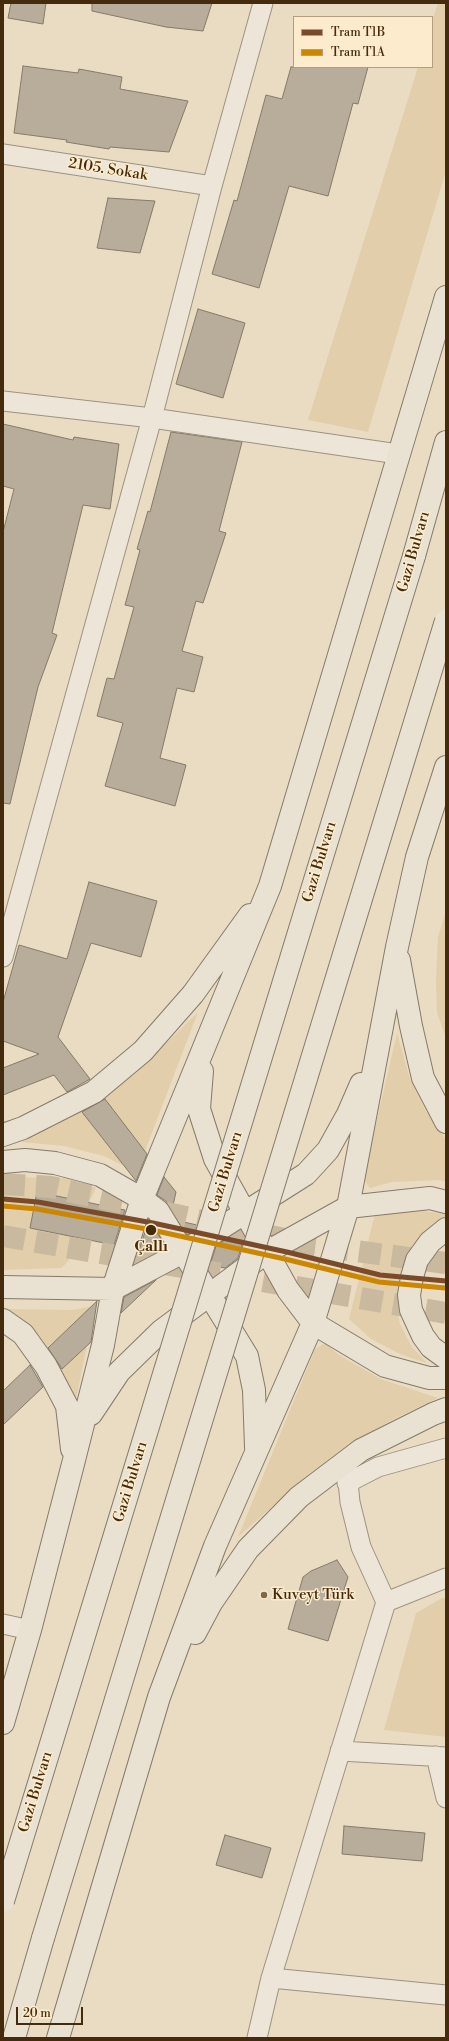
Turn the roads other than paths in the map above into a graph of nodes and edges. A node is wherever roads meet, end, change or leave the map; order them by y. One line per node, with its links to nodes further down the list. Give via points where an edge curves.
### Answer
1 (263, 3): 3 (street)
2 (3, 154): 3 (street, 2105. Sokak)
3 (212, 186): 6 (street)
4 (446, 297): 8 (highway)
5 (3, 401): 6 (street)
6 (152, 418): 8 (street); 12 (street)
7 (446, 442): 50 (highway, Gazi Bulvarı, bridge, via 414,556)
8 (398, 454): 11 (highway)
9 (446, 622): 53 (highway, bridge)
10 (446, 767): 13 (highway, via 417,857)
11 (270, 886): 16 (highway); 18 (highway, via 193,994 143,1051 94,1092 23,1128)
12 (7, 930): 14 (street)
13 (397, 947): 15 (highway); 17 (highway, via 423,1078)
14 (3, 957)
15 (378, 1042): 22 (highway); 23 (highway, via 348,1114 328,1150 306,1174)
16 (204, 1052): 20 (highway); 23 (highway, via 199,1109 215,1158)
17 (446, 1122)
18 (3, 1135)
19 (3, 1162): 20 (highway, via 25,1160 55,1163 100,1175)
20 (142, 1199): 25 (highway, via 158,1211); 28 (highway)
21 (446, 1202): 22 (highway, via 430,1198)
22 (348, 1206): 26 (highway); 31 (highway)
23 (245, 1213): 25 (highway); 26 (highway)
24 (446, 1229): 32 (highway, via 430,1242 417,1260 409,1295 411,1310 422,1336 431,1347)
25 (184, 1252): 28 (highway); 29 (highway)
26 (267, 1252): 29 (highway); 31 (highway, via 288,1290)
27 (3, 1287): 28 (highway)
28 (113, 1289): 35 (highway)
29 (209, 1295): 35 (highway, via 161,1331 119,1372); 37 (highway, via 247,1356 254,1390)
30 (3, 1320): 39 (highway, via 23,1334 46,1366 67,1406)
31 (313, 1322): 33 (highway, via 385,1366 429,1378); 37 (highway)
32 (446, 1358)
33 (446, 1378)
34 (446, 1409): 38 (highway, via 361,1450)
35 (83, 1426): 39 (highway)
36 (446, 1448): 40 (street, via 378,1467)
37 (256, 1454): 45 (highway, via 215,1546)
38 (346, 1461): 40 (street); 45 (highway, via 299,1497 248,1549 211,1603)
39 (73, 1464): 44 (highway)
40 (347, 1483): 42 (street, via 361,1547)
41 (446, 1578): 42 (street)
42 (386, 1602): 47 (street)
43 (3, 1624): 44 (street)
44 (30, 1630): 46 (highway)
45 (159, 1696): 54 (highway)
46 (3, 1723)
47 (340, 1751): 48 (street); 51 (street)
48 (441, 1756): 49 (street)
49 (446, 1798)
50 (3, 1902)
51 (272, 1978): 52 (street); 55 (street)
52 (446, 1995)
53 (14, 2038)
54 (58, 2038)
55 (257, 2038)

